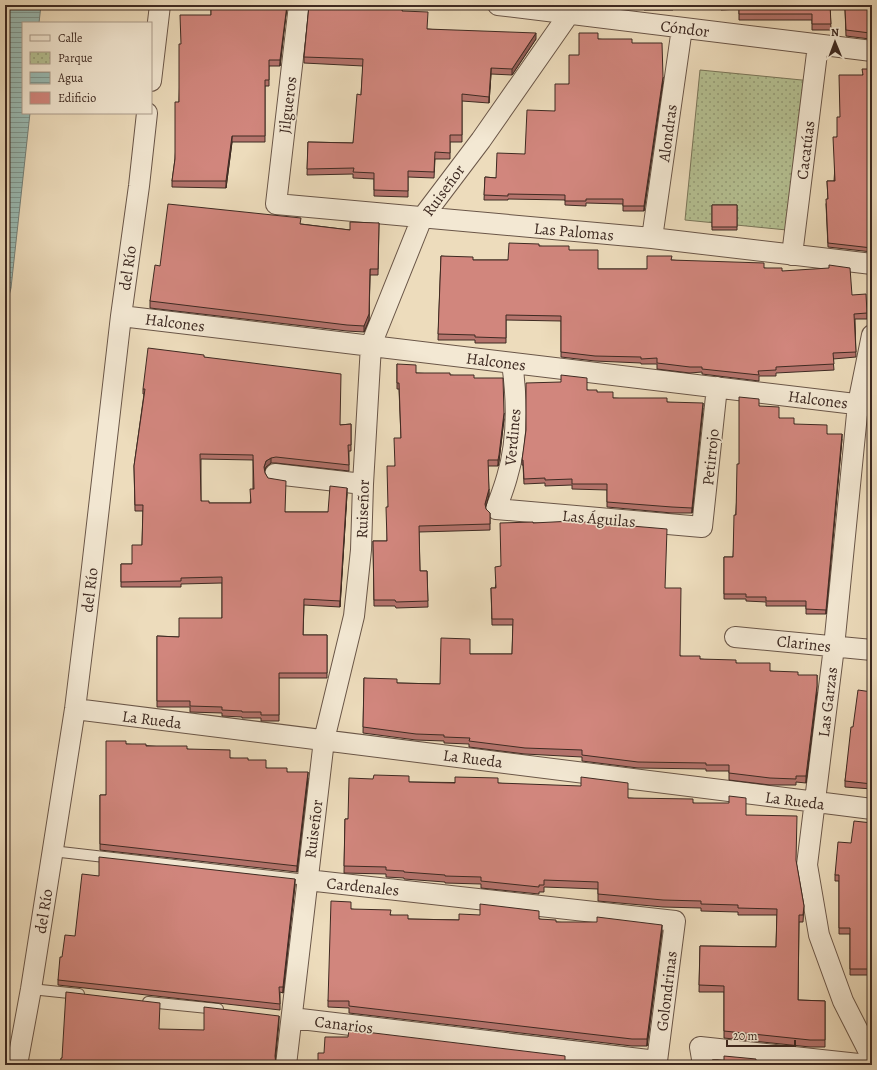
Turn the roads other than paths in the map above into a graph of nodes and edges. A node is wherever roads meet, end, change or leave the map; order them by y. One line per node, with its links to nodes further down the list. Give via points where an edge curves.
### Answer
1 (160, 5): 8 (street)
2 (299, 5): 10 (street, Jilgueros)
3 (498, 5): 4 (street, Cóndor)
4 (570, 9): 5 (street, Cóndor); 11 (street, Ruiseñor, via 480,140)
5 (682, 28): 6 (street, Cóndor); 12 (street, Alondras)
6 (818, 45): 7 (street, Cóndor); 13 (street, Cacatúas)
7 (872, 52)
8 (152, 72)
9 (147, 114): 15 (street, del Río)
10 (276, 204): 11 (street, Las Palomas)
11 (422, 218): 12 (street, Las Palomas); 17 (street, Ruiseñor)
12 (652, 238): 13 (street, Las Palomas)
13 (792, 254): 14 (street, Las Palomas)
14 (872, 264)
15 (121, 316): 17 (street, Halcones); 28 (street, del Río)
16 (872, 335): 20 (street, Las Garzas)
17 (371, 345): 18 (street, Halcones); 22 (street, Ruiseñor)
18 (512, 362): 19 (street, Halcones); 23 (street, Verdines, via 515,389 514,439 508,476)
19 (717, 387): 20 (street, Halcones); 24 (street, Petirrojo)
20 (865, 405): 26 (street, Las Garzas)
21 (275, 474): 22 (street)
22 (363, 484): 29 (street, Ruiseñor, via 361,550 354,616)
23 (496, 509): 24 (street, Las Águilas)
24 (702, 527)
25 (735, 636): 26 (street, Clarines)
26 (834, 646): 27 (street, Clarines); 30 (street, Las Garzas)
27 (872, 650)
28 (74, 709): 29 (street, La Rueda); 32 (street, del Río)
29 (324, 740): 30 (street, La Rueda); 33 (street, Ruiseñor)
30 (814, 802): 31 (street, La Rueda); 41 (street, Las Garzas, via 807,865 819,935 843,1001)
31 (872, 809)
32 (52, 851): 33 (lane, Cardenales); 35 (street, del Río)
33 (307, 880): 34 (street, Cardenales); 39 (street, Ruiseñor)
34 (675, 921): 42 (street, Golondrinas)
35 (31, 989): 36 (lane); 43 (street, del Río)
36 (86, 995)
37 (142, 1001): 38 (lane)
38 (229, 1011)
39 (288, 1017): 42 (street, Canarios); 44 (street, Ruiseñor)
40 (702, 1056): 45 (street)
41 (872, 1058)
42 (657, 1061)
43 (18, 1065)
44 (286, 1065)
45 (868, 1065)

